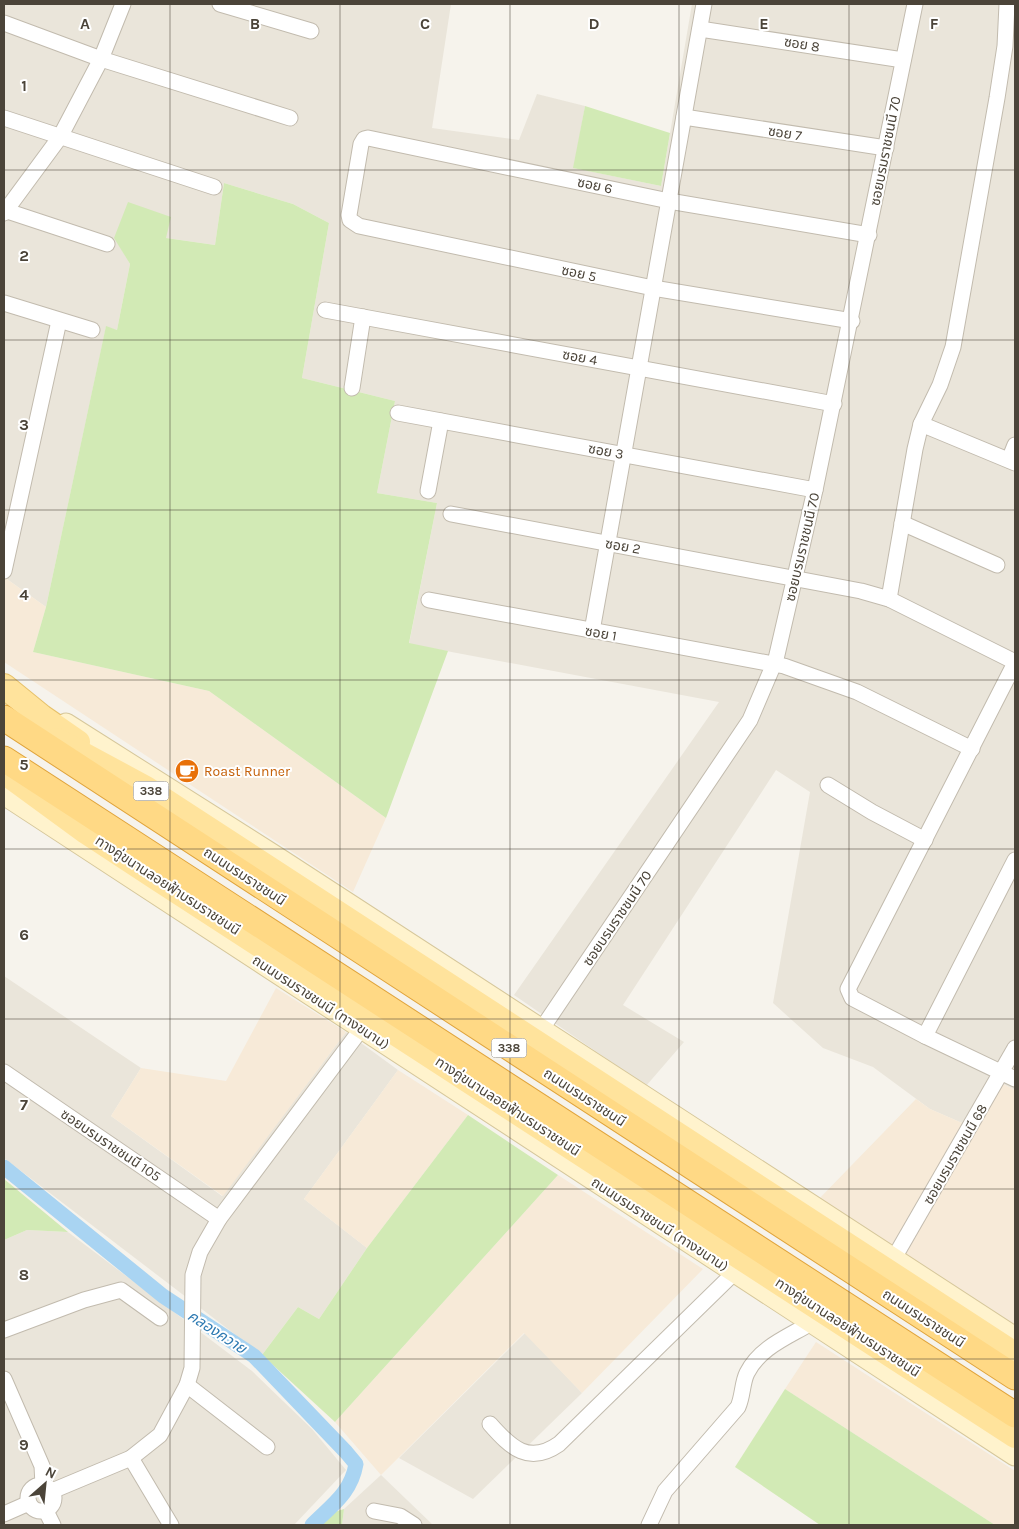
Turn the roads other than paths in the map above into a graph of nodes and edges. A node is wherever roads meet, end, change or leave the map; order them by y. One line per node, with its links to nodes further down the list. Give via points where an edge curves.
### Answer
1 (123, 4): 9 (street)
2 (220, 4): 8 (street)
3 (704, 4): 7 (street)
4 (915, 4): 10 (street, ซอยบรมราชชนนี 70)
5 (1008, 4): 34 (street, via 997,98 953,347)
6 (4, 23): 9 (street)
7 (700, 28): 10 (street, ซอย 8); 11 (street)
8 (311, 31)
9 (101, 59): 13 (street); 14 (street)
10 (903, 60): 15 (street, ซอยบรมราชชนนี 70)
11 (684, 117): 15 (street, ซอย 7); 18 (street)
12 (4, 118): 14 (street)
13 (290, 118)
14 (60, 137): 17 (street); 19 (street)
15 (886, 148): 20 (street, ซอยบรมราชชนนี 70)
16 (355, 180): 18 (street, ซอย 6, via 362,142 368,138); 22 (street, ซอย 5, via 349,215 350,220 359,226)
17 (214, 187)
18 (669, 201): 20 (street, ซอย 6); 22 (street)
19 (4, 211): 21 (street)
20 (869, 235): 26 (street, ซอยบรมราชชนนี 70)
21 (107, 244)
22 (653, 288): 26 (street, ซอย 5); 29 (street)
23 (4, 303): 27 (street)
24 (325, 310): 25 (street, ซอย 4)
25 (363, 317): 29 (street, ซอย 4); 30 (street)
26 (852, 321): 31 (street, ซอยบรมราชชนนี 70)
27 (59, 322): 28 (street); 44 (street)
28 (92, 330)
29 (639, 368): 31 (street, ซอย 4); 36 (street)
30 (352, 388)
31 (834, 404): 38 (street, ซอยบรมราชชนนี 70)
32 (398, 413): 33 (street, ซอย 3)
33 (442, 421): 36 (street, ซอย 3); 39 (street)
34 (922, 424): 37 (street); 41 (street, via 914,449)
35 (1015, 445): 37 (street)
36 (623, 455): 38 (street, ซอย 3); 42 (street)
37 (1012, 462)
38 (815, 490): 45 (street, ซอยบรมราชชนนี 70)
39 (428, 491)
40 (451, 514): 42 (street, ซอย 2)
41 (902, 523): 43 (street); 46 (street)
42 (607, 544): 45 (street, ซอย 2); 48 (street)
43 (997, 565)
44 (4, 571)
45 (795, 577): 46 (street, ซอย 2); 50 (street, ซอยบรมราชชนนี 70)
46 (889, 599): 49 (street, ซอย 2)
47 (429, 600): 48 (street, ซอย 1)
48 (592, 631): 50 (street, ซอย 1)
49 (1015, 663): 54 (street)
50 (774, 664): 54 (street, ซอย 1, via 857,692); 65 (street, ซอยบรมราชชนนี 70, via 750,720 729,753)
51 (4, 686): 59 (main road, via 42,717); 65 (main road, 338)
52 (4, 711): 59 (main road, 338)
53 (4, 718): 78 (highway, ถนนบรมราชชนนี / 338)
54 (972, 749): 62 (street)
55 (4, 758): 81 (highway, 338)
56 (4, 772): 61 (main road, ทางคู่ขนานลอยฟ้าบรมราชชนนี)
57 (828, 785): 62 (street)
58 (4, 786): 61 (main road)
59 (146, 788): 77 (main road, 338)
60 (4, 794): 64 (main road, ถนนบรมราชชนนี (ทางขนาน))
61 (86, 832): 83 (main road, ทางคู่ขนานลอยฟ้าบรมราชชนนี)
62 (925, 840): 66 (street, via 848,989 852,998)
63 (1015, 860): 66 (street)
64 (362, 1028): 70 (street); 72 (main road, ถนนบรมราชชนนี (ทางขนาน))
65 (541, 1030): 71 (main road, 338)
66 (924, 1036): 69 (street)
67 (1015, 1048): 69 (street, ซอยบรมราชชนนี 68)
68 (4, 1072): 70 (street, ซอยบรมราชชนนี 105)
69 (1009, 1076): 71 (street, ซอยบรมราชชนนี 68)
70 (218, 1219): 80 (street, via 200,1252 193,1275 193,1352)
71 (894, 1258): 76 (main road, 338)
72 (734, 1273): 74 (main road, ถนนบรมราชชนนี (ทางขนาน)); 82 (street, via 548,1452 536,1455 521,1451 506,1442)
73 (160, 1318): 75 (street, via 121,1290 84,1300)
74 (811, 1323): 85 (main road, ถนนบรมราชชนนี (ทางขนาน)); 95 (street, via 773,1344 753,1363 746,1375 738,1407 665,1491)
75 (4, 1330)
76 (1015, 1338)
77 (1015, 1354)
78 (1015, 1377)
79 (4, 1378): 87 (street, via 42,1466)
80 (188, 1385): 84 (street); 86 (street, via 160,1436)
81 (1015, 1415)
82 (490, 1424)
83 (1015, 1436)
84 (267, 1447)
85 (1015, 1455)
86 (131, 1458): 87 (street); 93 (street)
87 (48, 1488): 88 (street, via 32,1489 28,1494); 89 (street, via 54,1503)
88 (29, 1503): 89 (street, via 34,1509); 91 (street)
89 (46, 1510): 92 (street)
90 (374, 1511): 94 (street, via 400,1516)
91 (4, 1514)
92 (53, 1525)
93 (170, 1525)
94 (414, 1525)
95 (649, 1525)

